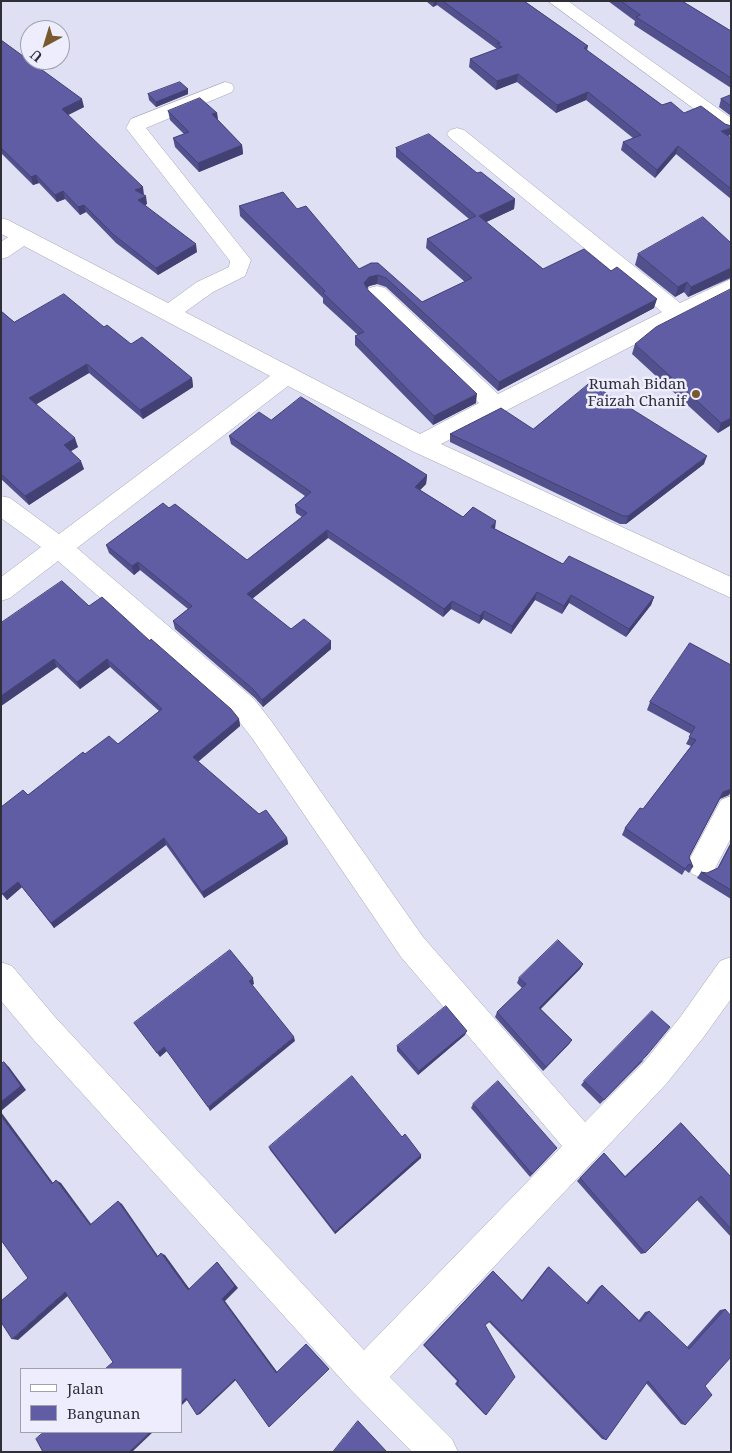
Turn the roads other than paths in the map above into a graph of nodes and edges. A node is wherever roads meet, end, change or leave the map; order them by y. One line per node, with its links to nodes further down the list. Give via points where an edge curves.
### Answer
1 (556, 1): 3 (street)
2 (225, 88): 10 (street, via 138,123 136,128 241,260 238,271 205,287)
3 (731, 127)
4 (457, 134): 11 (street)
5 (1, 225): 6 (street)
6 (23, 237): 7 (street); 10 (street)
7 (1, 252)
8 (731, 286): 11 (street)
9 (377, 293): 13 (street)
10 (175, 310): 12 (street)
11 (678, 313): 13 (street)
12 (286, 376): 14 (street); 16 (street)
13 (496, 406): 14 (street)
14 (429, 441): 17 (street)
15 (1, 504): 16 (street)
16 (60, 548): 18 (street); 23 (street, via 244,707 412,947)
17 (731, 588)
18 (1, 591)
19 (731, 809): 20 (street)
20 (702, 864)
21 (731, 972): 23 (street, via 656,1072)
22 (1, 977): 24 (street)
23 (585, 1147): 24 (street)
24 (364, 1377): 25 (street)
25 (439, 1452)

